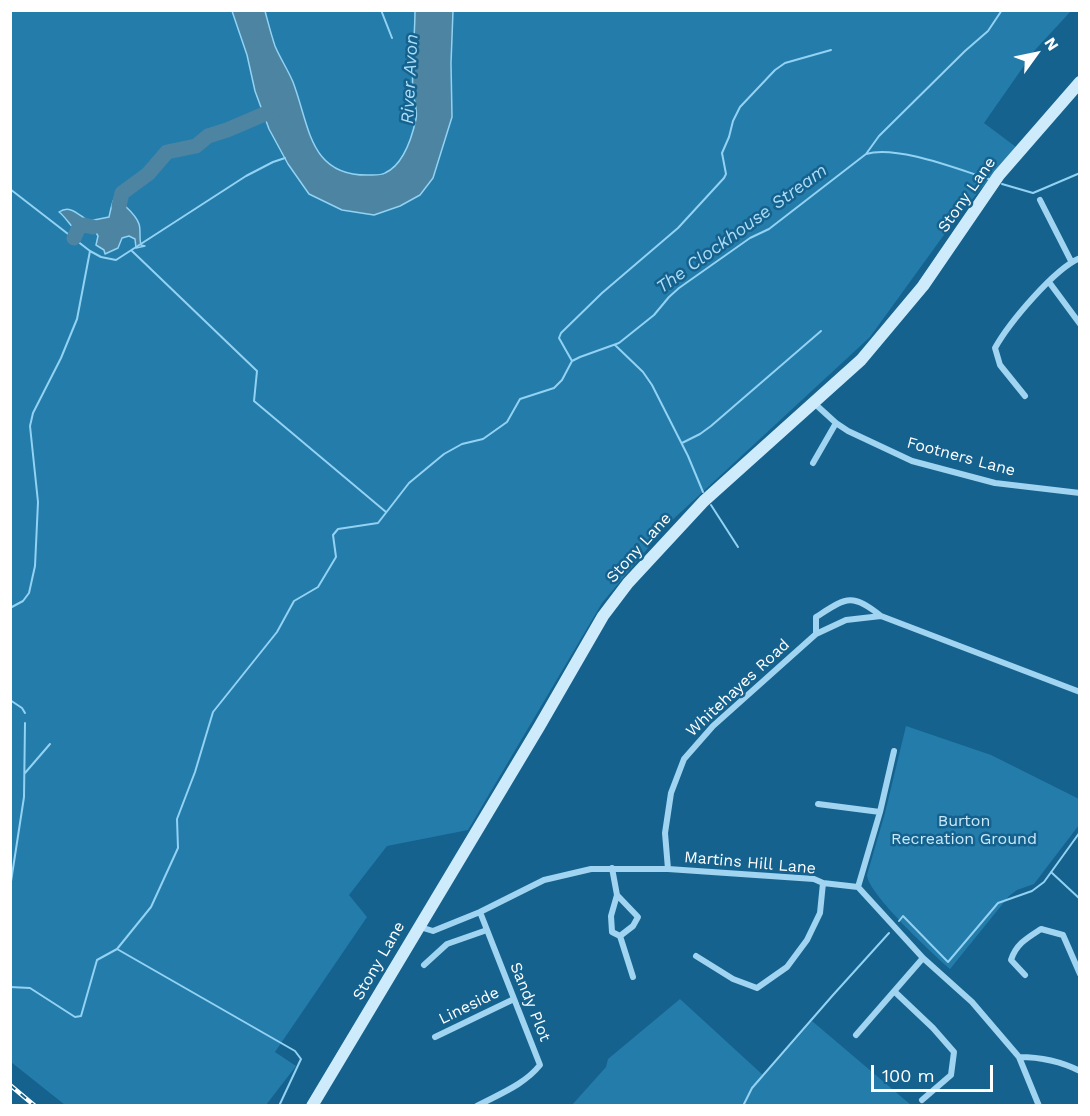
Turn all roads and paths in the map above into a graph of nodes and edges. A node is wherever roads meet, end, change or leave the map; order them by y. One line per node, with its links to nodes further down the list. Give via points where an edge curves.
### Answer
1 (1080, 82): 8 (main road, Stony Lane, via 999,175 923,286 861,360)
2 (1040, 200): 4 (street)
3 (1080, 258): 4 (street)
4 (1071, 261): 5 (street)
5 (1049, 282): 6 (street); 7 (street, via 1005,330 995,348 1000,365)
6 (1080, 324)
7 (1025, 396)
8 (814, 403): 9 (street, Footners Lane); 24 (main road, Stony Lane, via 704,501 628,582 603,616)
9 (836, 423): 10 (street); 11 (street, Footners Lane, via 912,461 995,483)
10 (813, 463)
11 (1080, 493)
12 (881, 616): 13 (street, Whitehayes Road, via 846,620); 13 (street, Whitehayes Road, via 862,601 841,601 816,617); 14 (street, Whitehayes Road)
13 (816, 634): 19 (street, Whitehayes Road, via 713,726 684,759 671,793 665,833)
14 (1080, 692)
15 (894, 751): 17 (street)
16 (818, 804): 17 (street)
17 (880, 812): 21 (street)
18 (612, 868): 19 (street, Martins Hill Lane); 22 (street); 23 (street, Martins Hill Lane, via 544,880)
19 (668, 869): 20 (street, Martins Hill Lane, via 814,879)
20 (823, 883): 21 (street, Martins Hill Lane); 27 (street, via 820,914 807,940 787,967 757,988 733,979)
21 (858, 887): 28 (street)
22 (616, 896): 26 (street, via 612,932); 26 (street, via 638,917)
23 (480, 912): 24 (street, Martins Hill Lane, via 433,931); 25 (street, Sandy Plot)
24 (418, 927): 40 (main road, Stony Lane)
25 (487, 930): 29 (street, via 447,944); 34 (street, Sandy Plot)
26 (620, 936): 32 (street)
27 (696, 956)
28 (923, 958): 33 (street); 37 (street, via 972,1002)
29 (424, 966)
30 (1080, 974): 31 (street, via 1063,935 1041,929 1014,950 1011,960)
31 (1025, 975)
32 (633, 977)
33 (895, 992): 35 (street); 39 (street, via 954,1053 951,1075)
34 (514, 999): 36 (street, Lineside); 41 (street, Sandy Plot, via 540,1065 532,1075)
35 (856, 1035)
36 (435, 1037)
37 (1019, 1057): 38 (street, via 1051,1059); 42 (street)
38 (1080, 1071)
39 (922, 1100)
40 (312, 1106)
41 (477, 1106)
42 (1040, 1106)

